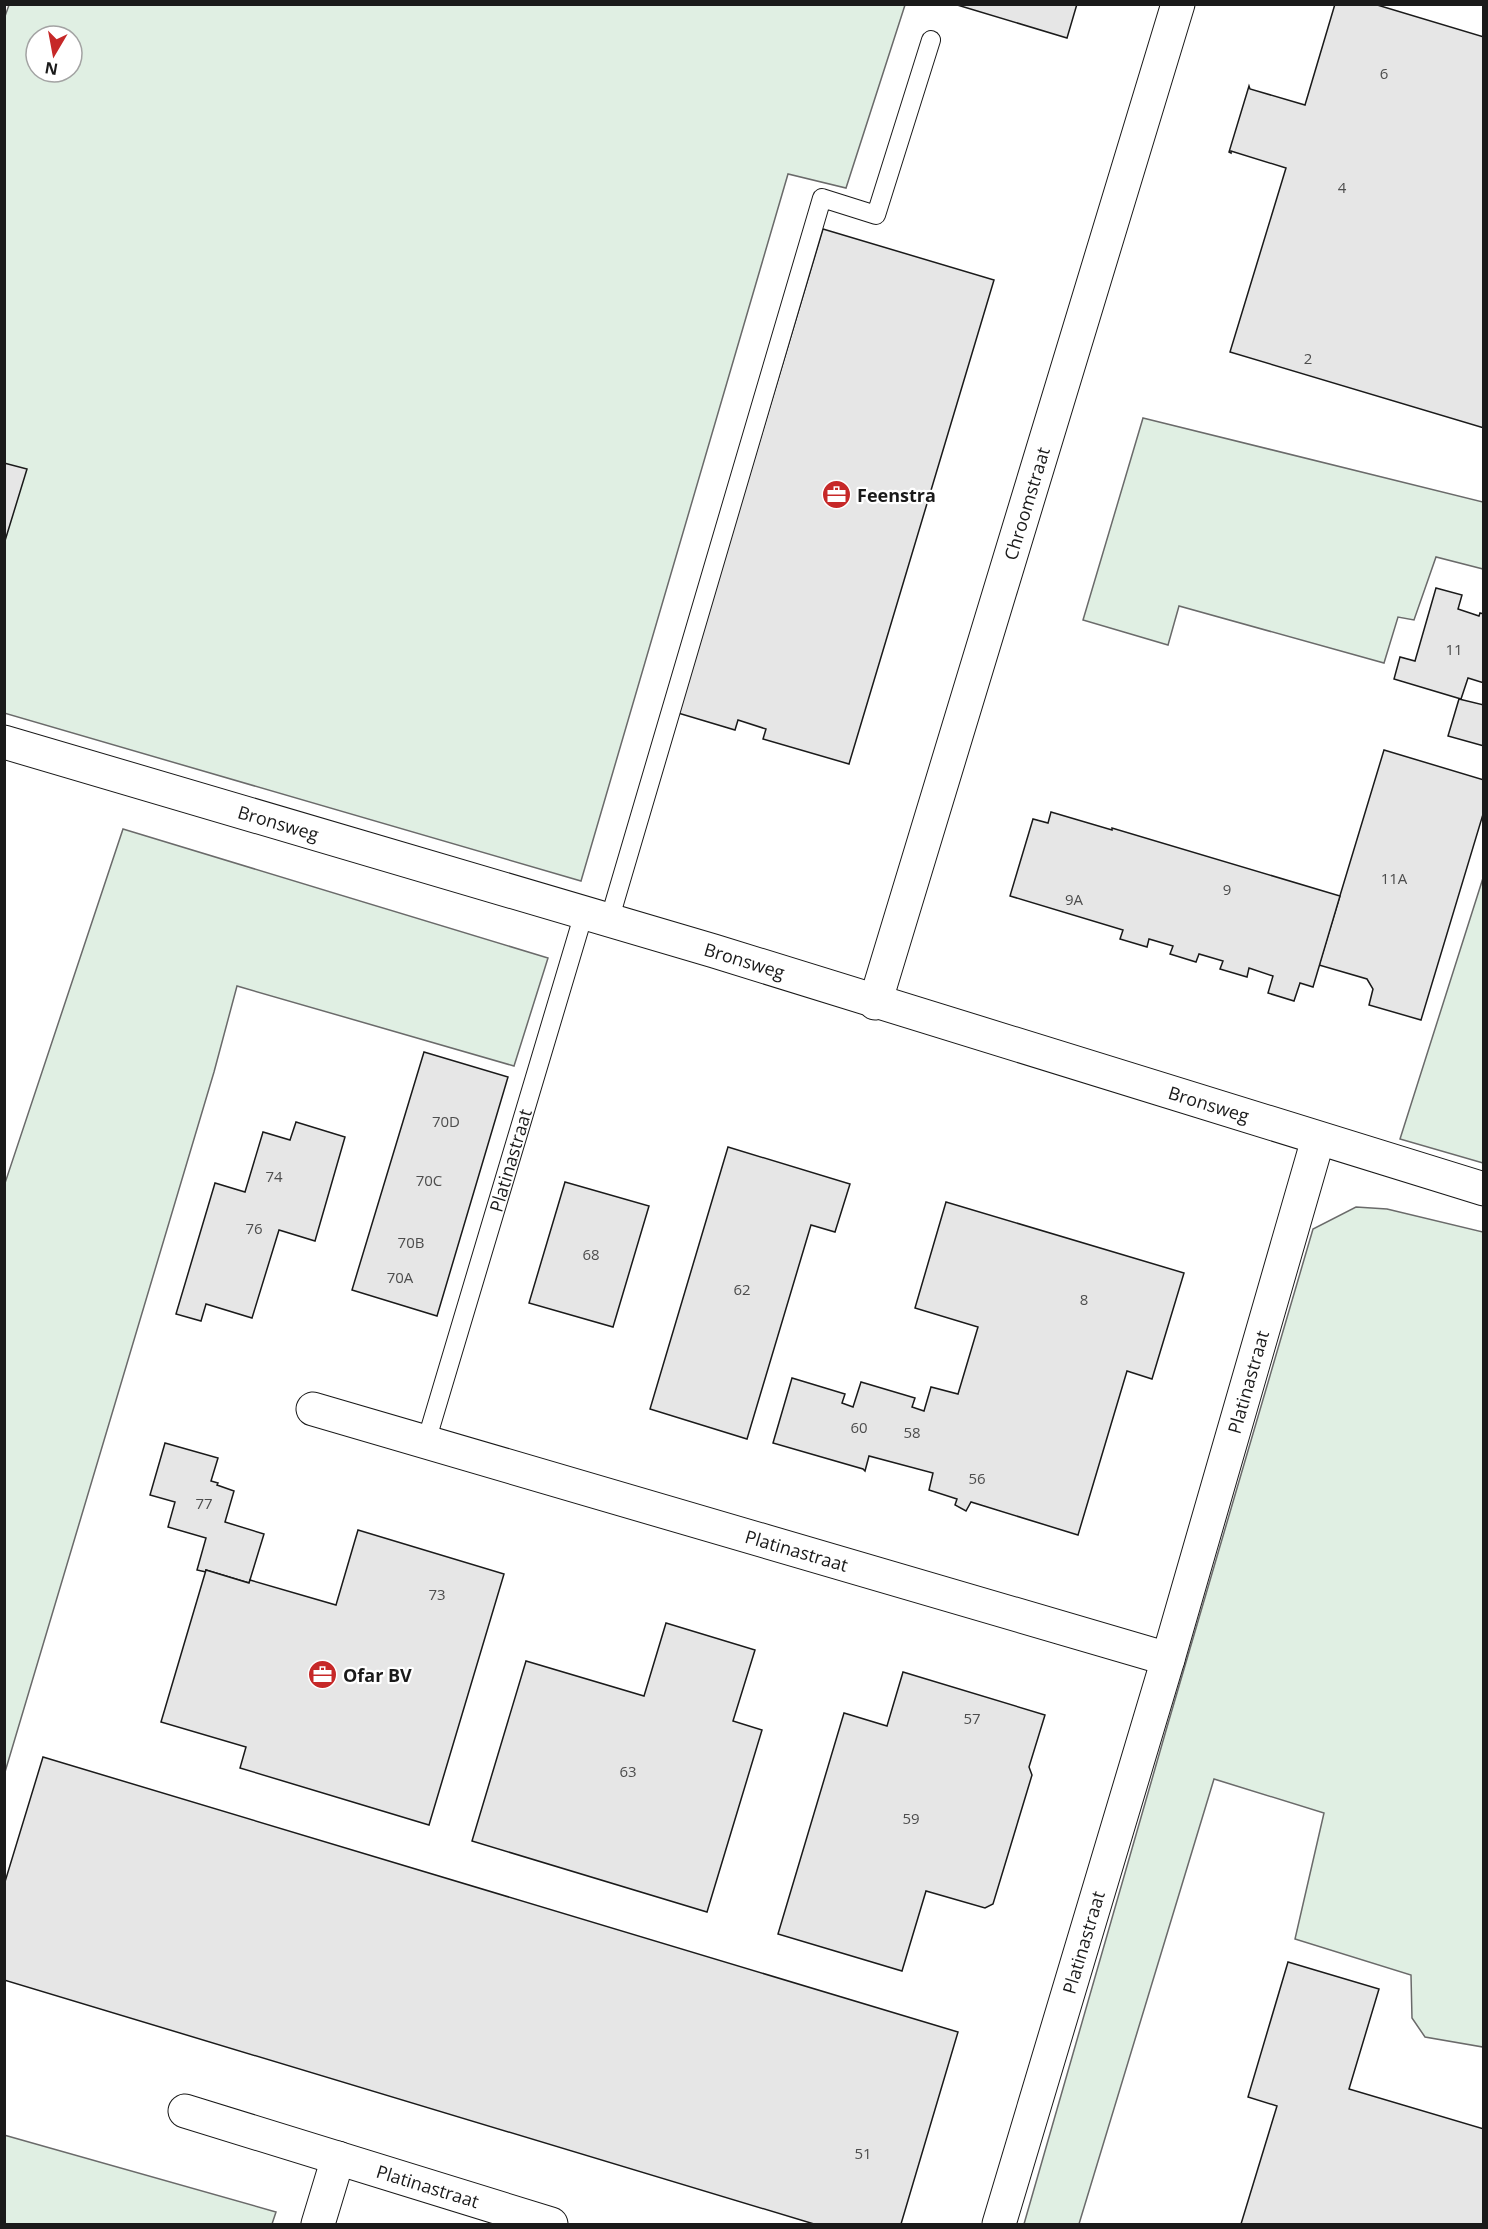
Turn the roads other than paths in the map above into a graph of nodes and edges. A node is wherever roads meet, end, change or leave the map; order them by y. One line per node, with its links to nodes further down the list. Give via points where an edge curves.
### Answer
1 (1178, 4): 5 (street, Chroomstraat)
2 (931, 40): 4 (lane, Platinastraat, via 876,215 822,198)
3 (4, 742): 4 (street, Bronsweg)
4 (596, 917): 5 (street, Bronsweg); 9 (lane, Platinastraat)
5 (875, 1003): 6 (street, Bronsweg)
6 (1318, 1139): 7 (street, Bronsweg); 10 (street, Platinastraat)
7 (1484, 1190)
8 (313, 1409): 9 (street, Platinastraat)
9 (426, 1442): 10 (street, Platinastraat)
10 (1168, 1659): 15 (street, Platinastraat)
11 (185, 2111): 12 (street, Platinastraat)
12 (338, 2158): 13 (street); 14 (street, Platinastraat)
13 (318, 2224)
14 (551, 2224)
15 (999, 2224)

